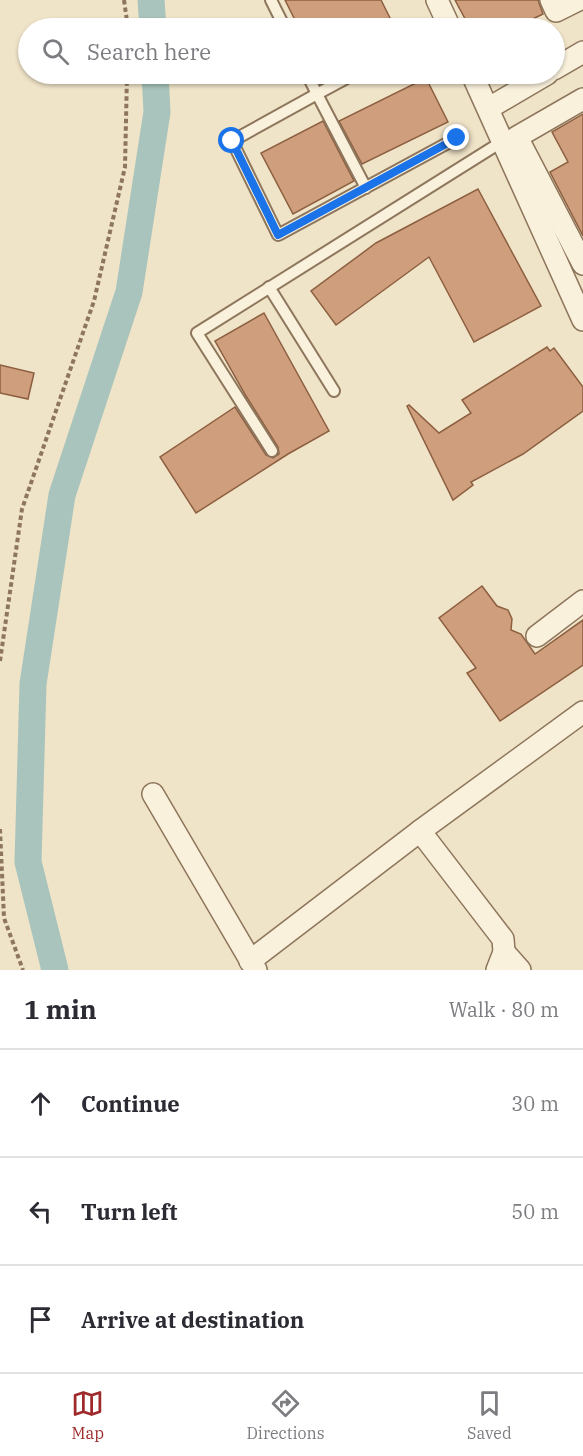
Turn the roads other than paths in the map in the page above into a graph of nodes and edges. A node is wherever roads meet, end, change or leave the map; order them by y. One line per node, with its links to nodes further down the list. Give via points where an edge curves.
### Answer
1 (271, 0): 5 (lane)
2 (437, 0): 6 (street)
3 (551, 0): 4 (street, via 556,11)
4 (578, 0)
5 (280, 18)
6 (442, 18)
7 (583, 52): 8 (street)
8 (565, 63)
9 (312, 84): 13 (lane)
10 (336, 84): 13 (lane)
11 (477, 84): 15 (street)
12 (530, 84): 15 (street)
13 (317, 94): 18 (lane); 18 (lane, via 232,141 278,235)
14 (583, 99): 19 (street, via 517,137)
15 (489, 108): 17 (street)
16 (457, 138): 18 (lane)
17 (503, 141): 20 (lane); 21 (street)
18 (366, 188)
19 (583, 264)
20 (269, 286): 23 (lane); 24 (lane, via 197,333)
21 (577, 293): 22 (street)
22 (583, 320)
23 (334, 392)
24 (272, 451)
25 (583, 601): 26 (street)
26 (537, 636)
27 (583, 712): 29 (street)
28 (153, 794): 31 (street)
29 (420, 831): 30 (street, via 503,939); 31 (street)
30 (500, 961): 32 (street)
31 (253, 965)
32 (520, 970)

